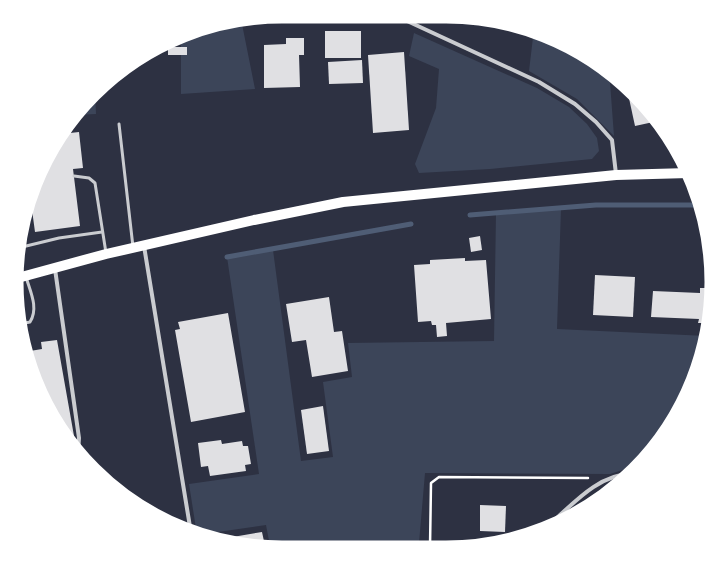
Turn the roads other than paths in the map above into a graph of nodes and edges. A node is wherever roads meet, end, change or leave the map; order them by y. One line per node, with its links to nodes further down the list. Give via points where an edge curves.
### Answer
1 (407, 21): 4 (street, via 539,82 575,104 612,140)
2 (119, 124): 9 (lane)
3 (682, 172): 4 (main road)
4 (616, 175): 7 (main road, via 343,202)
5 (74, 176): 6 (lane, via 89,178 95,183)
6 (102, 232): 8 (lane, via 59,238); 10 (lane)
7 (144, 246): 9 (main road); 18 (street)
8 (23, 247)
9 (133, 248): 10 (main road)
10 (106, 254): 11 (main road)
11 (55, 268): 12 (main road); 15 (street)
12 (26, 276): 13 (main road); 14 (lane, via 35,315 30,322)
13 (21, 277)
14 (24, 323)
15 (79, 445)
16 (620, 476): 17 (street, via 588,490)
17 (557, 518)
18 (190, 526)

